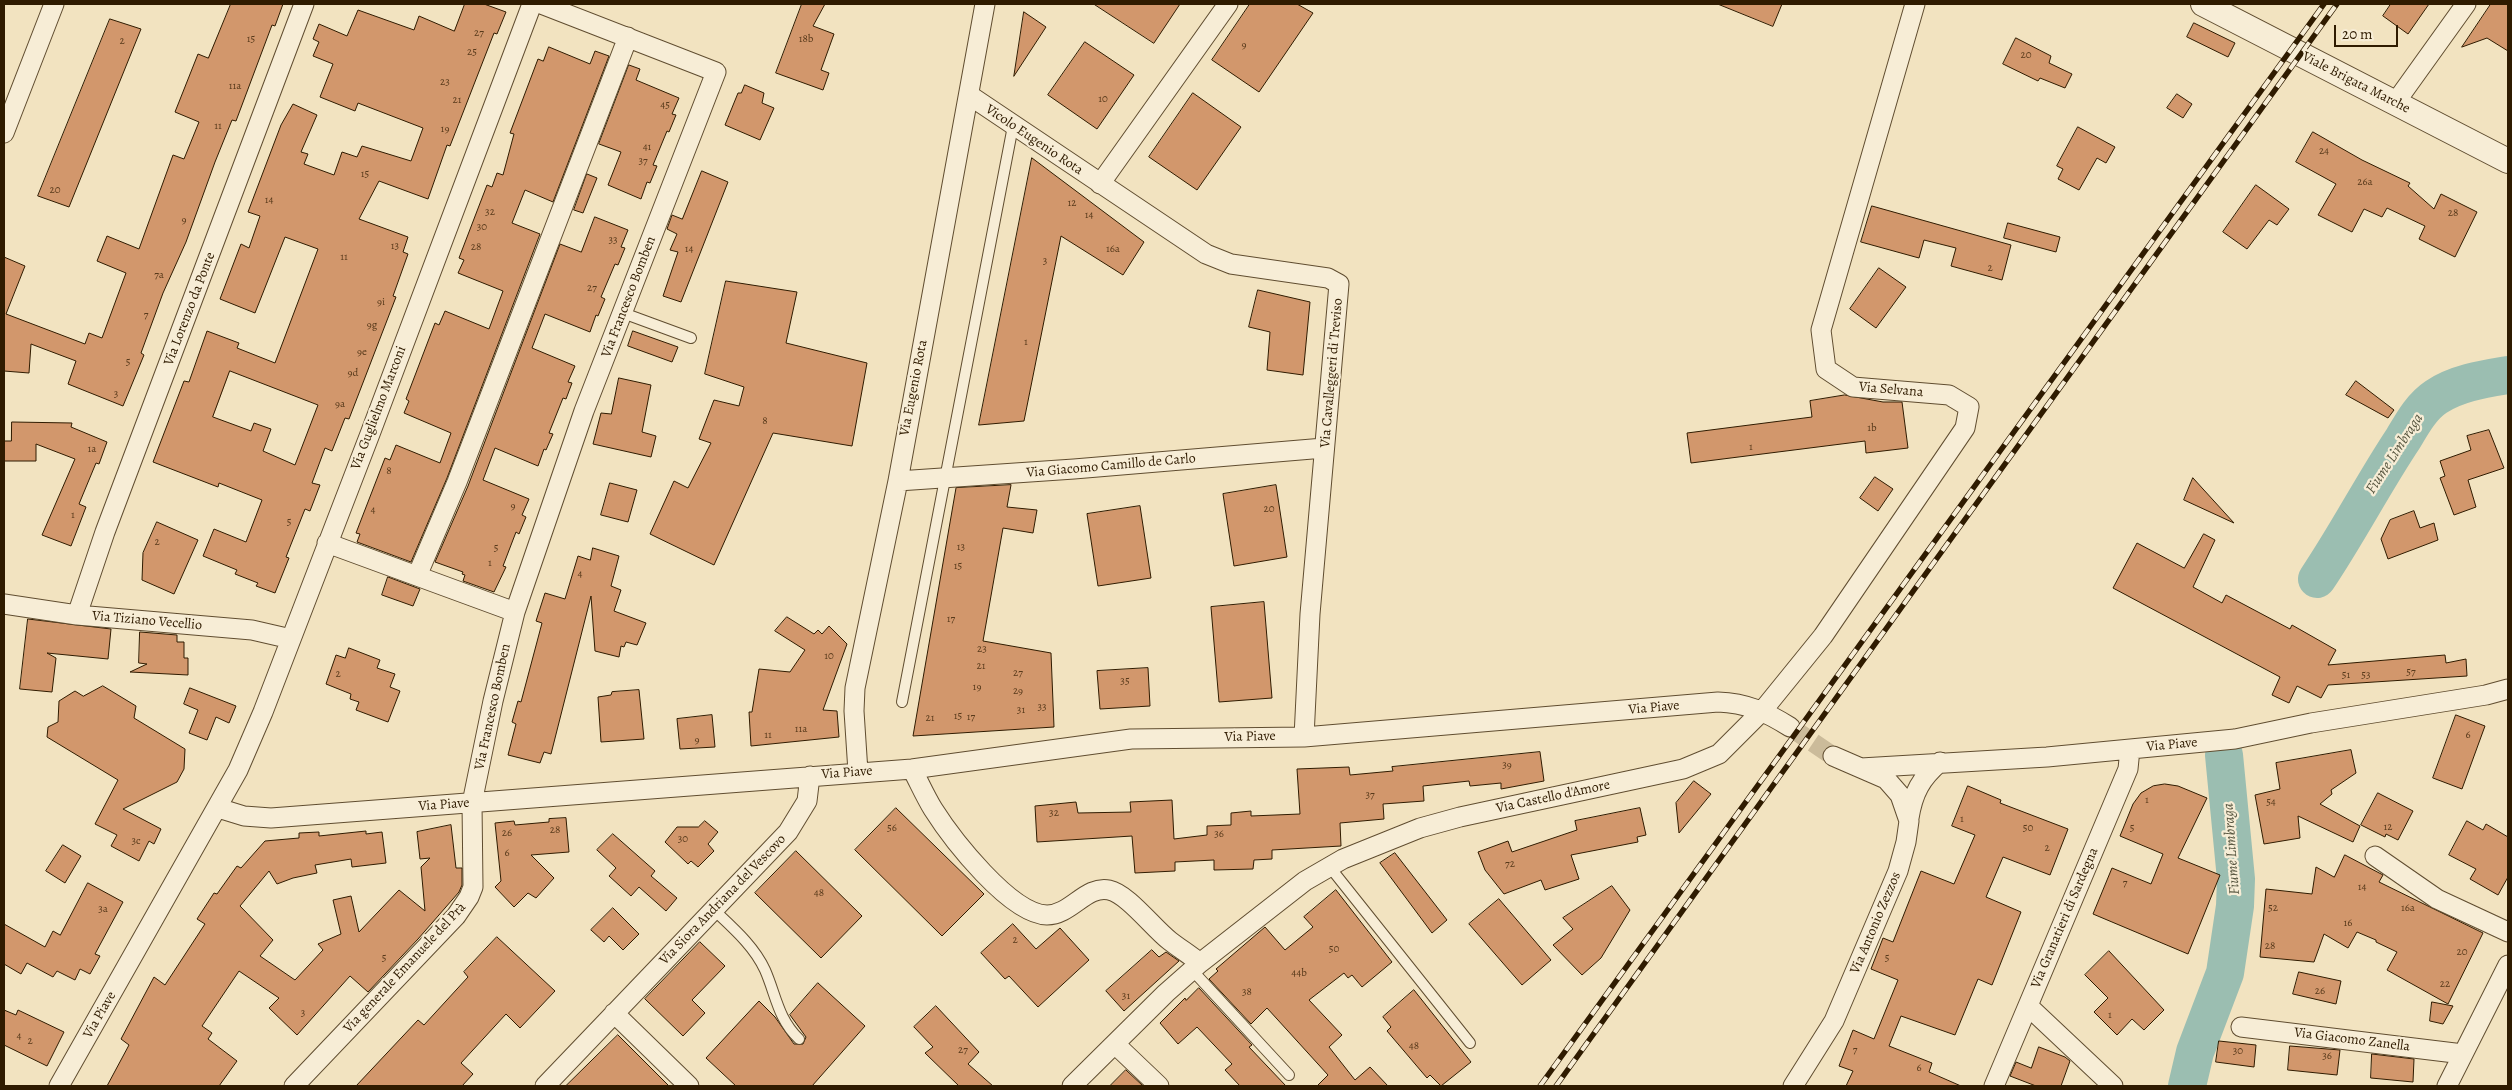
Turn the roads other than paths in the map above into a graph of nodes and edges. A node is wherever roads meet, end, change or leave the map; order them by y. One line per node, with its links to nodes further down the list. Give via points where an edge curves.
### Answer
1 (54, 4): 14 (street)
2 (304, 4): 26 (street, Via Lorenzo da Ponte)
3 (532, 4): 22 (street, Via Guglielmo Marconi)
4 (541, 4): 10 (street, Via Francesco Bomben)
5 (985, 4): 11 (street, Via Eugenio Rota)
6 (1228, 4): 16 (street)
7 (1915, 4): 30 (street, Via Selvana, via 1821,330 1826,369 1853,386 1949,395 1969,407 1965,428 1823,636)
8 (2203, 4): 12 (street, Viale Brigata Marche)
9 (2466, 4): 12 (street)
10 (628, 37): 17 (street, Via Francesco Bomben, via 716,72); 23 (street, via 464,464)
11 (969, 95): 13 (street, Vicolo Eugenio Rota); 21 (street, Via Eugenio Rota)
12 (2395, 103): 15 (street, Viale Brigata Marche)
13 (1013, 126): 16 (street, Vicolo Eugenio Rota); 20 (lane)
14 (4, 133)
15 (2508, 161)
16 (1100, 184): 19 (street, Via Cavalleggeri di Treviso, via 1218,260 1328,278 1339,284)
17 (623, 313): 18 (lane); 25 (street, Via Francesco Bomben, via 584,411)
18 (691, 338)
19 (1324, 448): 20 (street, Via Giacomo Camillo de Carlo); 32 (street, Via Cavalleggeri di Treviso, via 1310,614)
20 (944, 479): 21 (street, Via Giacomo Camillo de Carlo); 29 (lane)
21 (898, 481): 38 (street, Via Eugenio Rota, via 855,688)
22 (327, 543): 23 (street); 27 (street, Via Guglielmo Marconi)
23 (417, 576): 25 (street)
24 (4, 604): 26 (street, Via Tiziano Vecellio)
25 (515, 612): 40 (street, Via Francesco Bomben, via 492,701)
26 (77, 614): 27 (street, Via Tiziano Vecellio, via 252,630)
27 (290, 639): 41 (street, Via Guglielmo Marconi, via 260,720)
28 (2508, 689): 33 (street, Via Piave, via 2247,736)
29 (902, 702)
30 (1763, 710): 31 (street, Via Piave); 32 (street, Via Piave, via 1745,704 1718,702); 44 (street, Via Castello d'Amore, via 1718,754 1692,766 1420,828)
31 (1790, 727)
32 (1304, 737): 36 (street, Via Piave, via 1131,739)
33 (2130, 749): 35 (street, Via Piave); 49 (street, Via Granatieri di Sardegna, via 2128,769)
34 (1833, 756): 37 (street, Via Piave)
35 (1940, 762): 37 (street, Via Piave); 42 (street, via 1915,792)
36 (912, 768): 38 (street, Via Piave); 48 (street, via 932,809 990,880 1015,901 1038,913 1053,914 1070,909 1101,889 1111,890 1124,898)
37 (1861, 768): 42 (street, Via Antonio Zezzos, via 1875,773 1894,787)
38 (858, 772): 39 (street, Via Piave)
39 (810, 776): 40 (street, Via Piave); 45 (street, Via Siora Andriana del Vescovo, via 807,801 797,821)
40 (472, 803): 41 (street, Via Piave, via 271,818 244,816); 59 (street, Via generale Emanuele del Prà, via 474,878 464,906)
41 (218, 808): 58 (street, Via Piave)
42 (1909, 821): 63 (street, Via Antonio Zezzos, via 1898,871 1834,1021)
43 (2375, 856): 46 (street, via 2437,899)
44 (1329, 866): 48 (street, Via Castello d'Amore); 53 (lane)
45 (714, 910): 50 (street, Via Siora Andriana del Vescovo); 52 (lane, via 758,958 781,1017 788,1030)
46 (2508, 932)
47 (2508, 965): 55 (street)
48 (1196, 966): 54 (street, Via Castello d'Amore); 56 (lane)
49 (2028, 1006): 64 (street, Via Granatieri di Sardegna); 65 (street)
50 (614, 1013): 57 (street, Via Siora Andriana del Vescovo); 60 (street)
51 (2241, 1027): 55 (street, Via Giacomo Zanella)
52 (799, 1039)
53 (1470, 1043)
54 (1116, 1045): 61 (street, Via Castello d'Amore); 62 (street)
55 (2463, 1054): 66 (street)
56 (1289, 1074)
57 (548, 1085)
58 (60, 1086)
59 (294, 1086)
60 (687, 1086)
61 (1072, 1086)
62 (1159, 1086)
63 (1793, 1086)
64 (1994, 1086)
65 (2113, 1086)
66 (2448, 1086)

